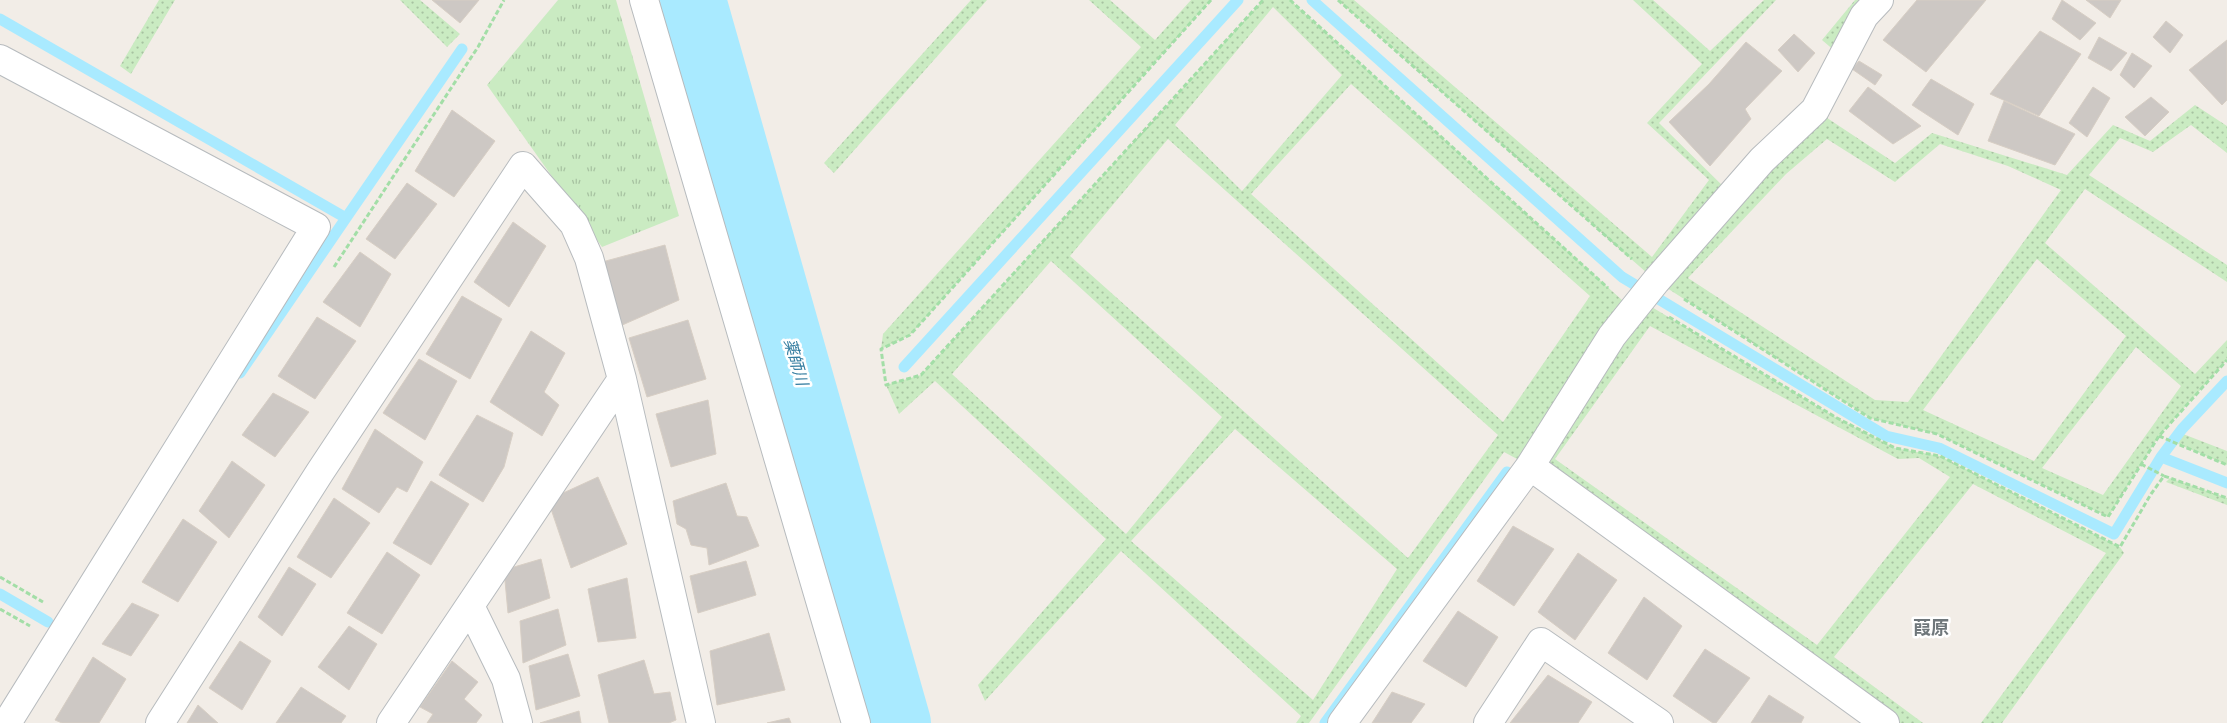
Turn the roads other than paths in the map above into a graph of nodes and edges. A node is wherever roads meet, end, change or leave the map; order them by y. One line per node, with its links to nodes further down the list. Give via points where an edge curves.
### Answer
1 (644, 0): 12 (street)
2 (1879, 0): 5 (street, via 1864,16 1815,110 1762,160 1643,297 1612,336)
3 (0, 58): 7 (street, via 316,227)
4 (622, 379): 6 (street); 8 (street, via 589,258 574,224 522,166 320,472); 11 (street)
5 (1530, 466): 13 (street); 16 (street)
6 (470, 606): 9 (street); 10 (street, via 506,679)
7 (7, 723)
8 (160, 723)
9 (391, 723)
10 (518, 723)
11 (701, 723)
12 (856, 723)
13 (1342, 723)
14 (1488, 723): 15 (street, via 1541,642)
15 (1659, 723)
16 (1885, 723)

